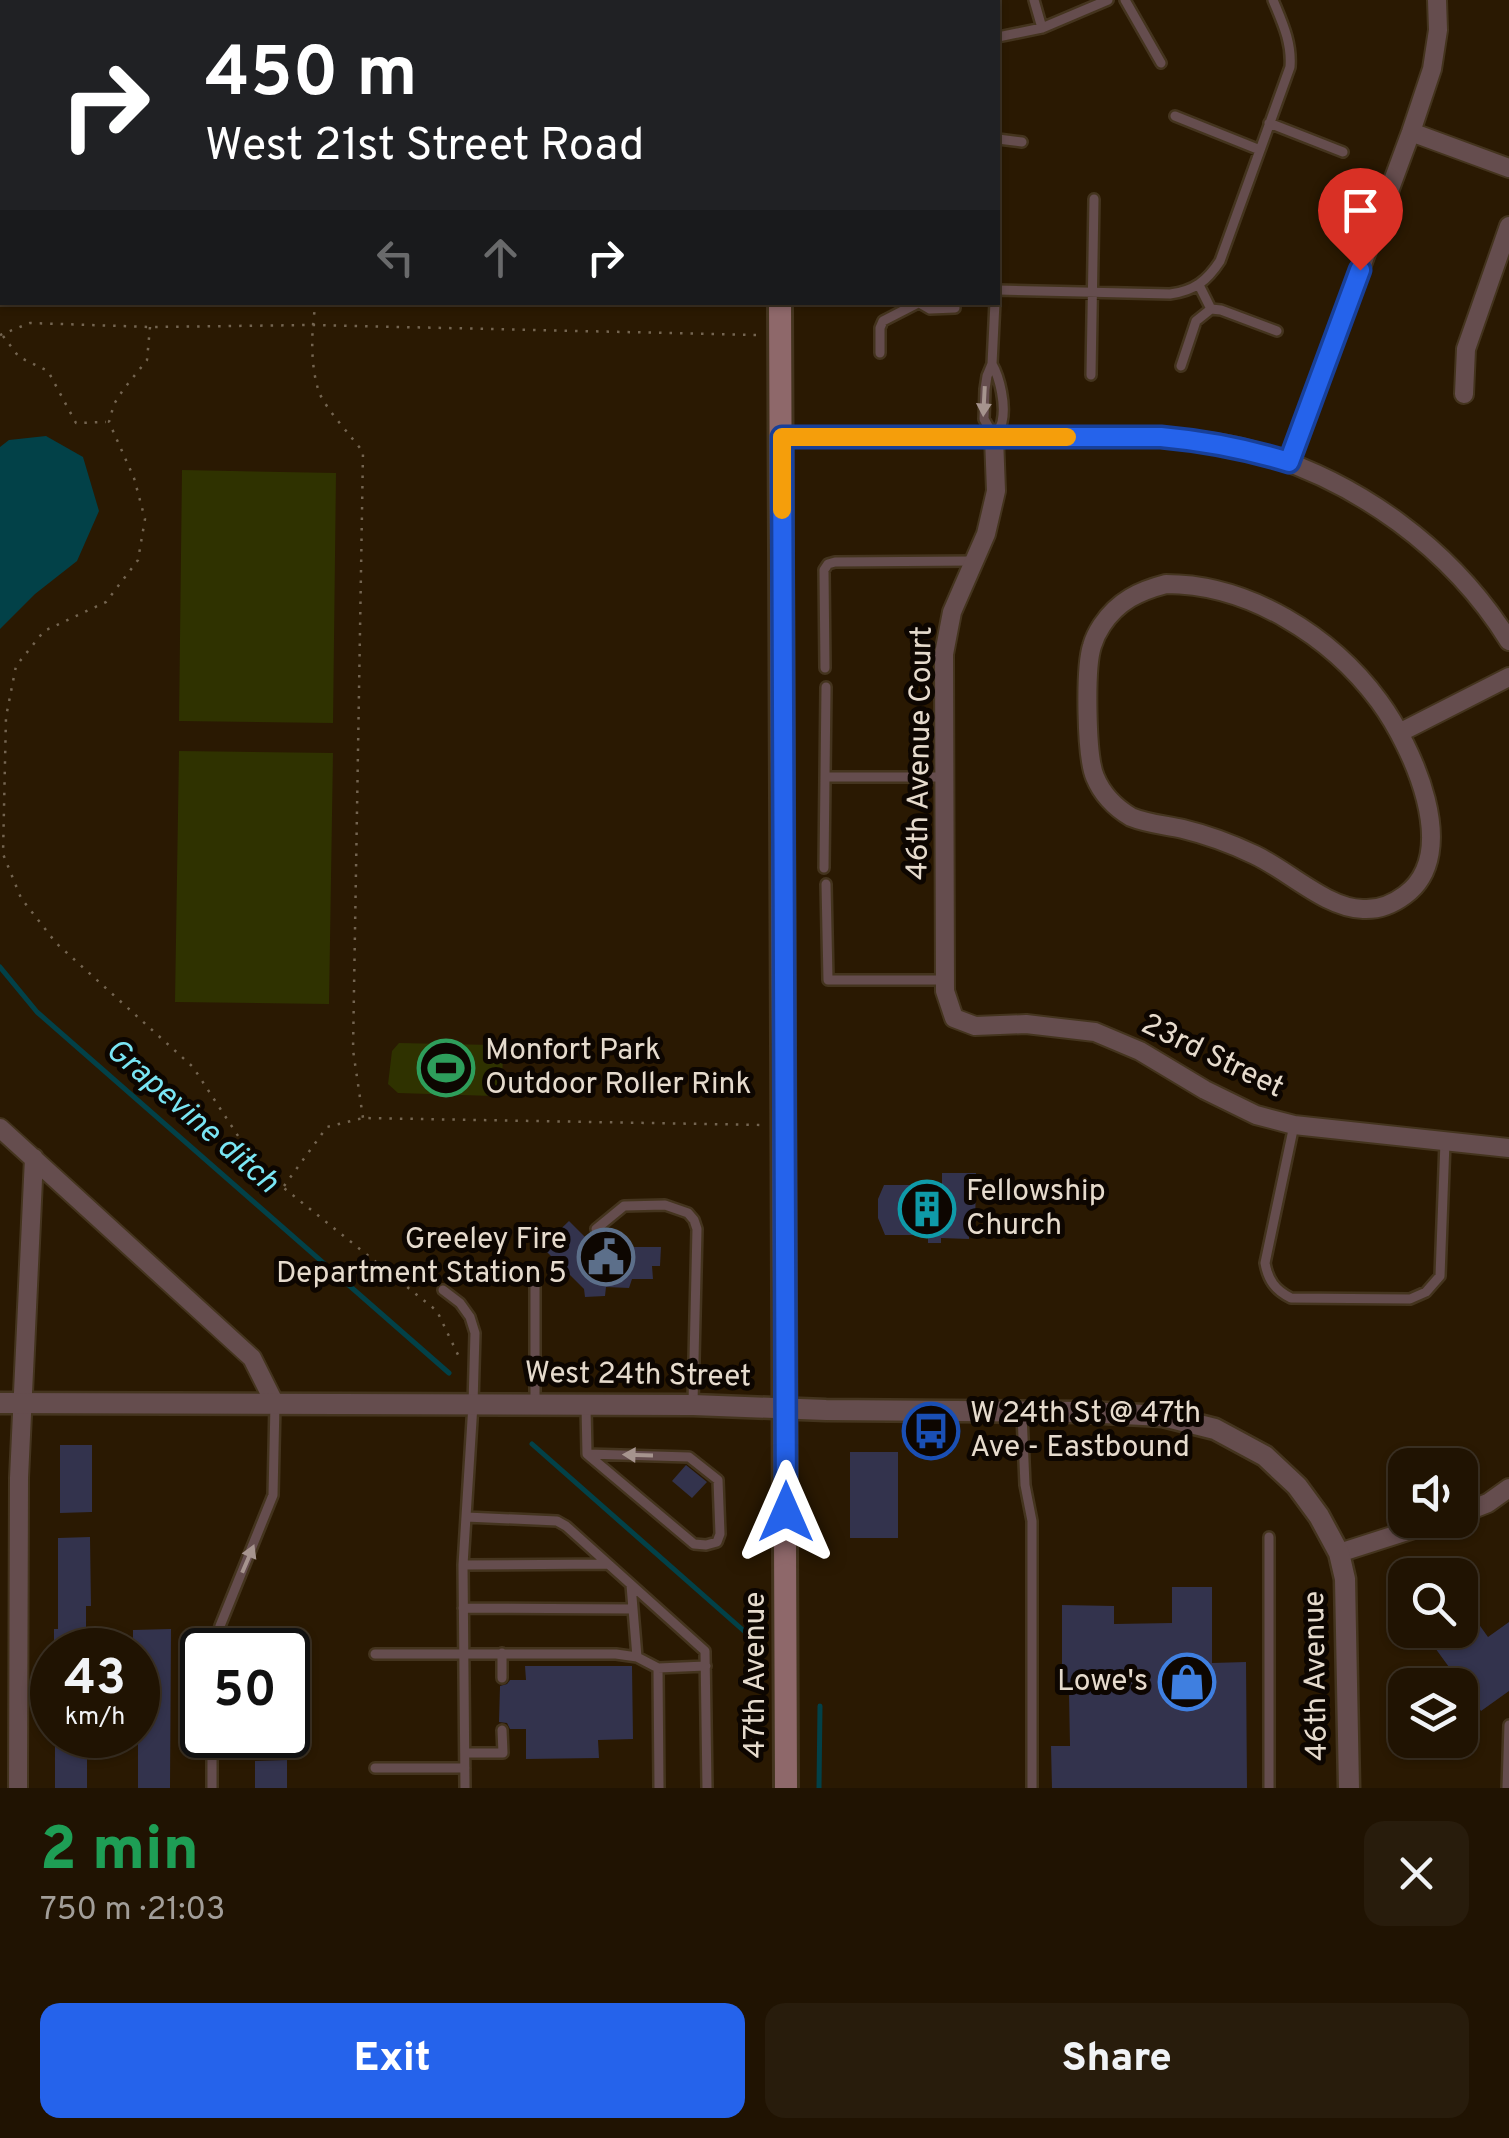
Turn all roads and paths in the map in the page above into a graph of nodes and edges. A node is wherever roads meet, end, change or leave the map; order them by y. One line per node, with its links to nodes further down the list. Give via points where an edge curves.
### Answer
1 (1034, 0): 6 (lane)
2 (1108, 0): 6 (lane)
3 (1125, 0): 8 (lane)
4 (1273, 0): 10 (lane, via 1291,56)
5 (1437, 0): 11 (street, via 1432,69)
6 (1042, 28): 7 (lane)
7 (1000, 37)
8 (1162, 63)
9 (1175, 116): 14 (lane)
10 (1269, 123): 14 (lane); 15 (lane)
11 (1412, 132): 16 (street); 42 (street)
12 (1000, 139): 13 (lane)
13 (1022, 142)
14 (1260, 150): 19 (lane, via 1220,261)
15 (1344, 152)
16 (1509, 168)
17 (1094, 200): 21 (lane)
18 (1509, 226): 38 (street, via 1466,349)
19 (1200, 285): 21 (lane, via 1170,294); 28 (lane)
20 (1000, 290): 21 (lane)
21 (1092, 292): 37 (lane)
22 (315, 305): 29 (path)
23 (780, 305): 40 (main road, 47th Avenue)
24 (914, 305): 34 (lane, via 882,321)
25 (922, 305): 27 (lane)
26 (996, 305): 35 (lane)
27 (954, 308)
28 (1211, 310): 31 (lane); 36 (lane, via 1196,321)
29 (312, 325): 30 (path); 33 (path); 55 (path, via 320,394 363,452 354,1050)
30 (150, 328): 32 (path, via 30,323); 39 (path, via 147,360 114,404)
31 (1276, 331)
32 (1, 335): 39 (path, via 19,357 48,371 76,423)
33 (758, 335)
34 (880, 353)
35 (992, 364): 41 (lane, via 1002,393 1002,422); 41 (lane, one-way to 41, via 984,420)
36 (1181, 366)
37 (1090, 375)
38 (1464, 394)
39 (109, 422): 62 (path, via 145,519 138,560 106,602 44,630 16,666 6,717 4,854 21,898 56,942 192,1067 259,1168)
40 (782, 437): 41 (street); 57 (main road, 47th Avenue)
41 (994, 437): 42 (street, via 1161,437); 43 (street, 46th Avenue Court, via 996,491)
42 (1289, 462): 44 (street, via 1414,534 1480,600)
43 (974, 561): 45 (lane, via 828,564); 50 (street, 46th Avenue Court, via 952,612 944,654)
44 (1509, 642)
45 (825, 668)
46 (1509, 677): 48 (street)
47 (826, 687): 49 (lane)
48 (1398, 733): 48 (street, via 1377,699 1328,648 1268,609 1233,596 1182,584 1151,588 1114,609 1092,647 1090,752 1104,794 1131,817 1254,854 1351,908 1396,902 1428,864 1432,832 1425,800)
49 (825, 776): 50 (lane); 51 (lane)
50 (945, 777): 53 (street, 46th Avenue Court)
51 (824, 868)
52 (826, 884): 53 (lane, via 828,980)
53 (945, 980): 54 (street, 46th Avenue Court)
54 (954, 1018): 56 (street, 23rd Street, via 976,1026 1094,1032 1256,1116)
55 (363, 1118): 57 (path); 62 (path, via 327,1126)
56 (1294, 1125): 59 (street, 23rd Street); 59 (lane, via 1265,1263 1272,1284 1291,1298 1410,1299 1426,1292 1440,1276)
57 (784, 1126): 73 (main road, 47th Avenue)
58 (0, 1128): 61 (street)
59 (1445, 1142): 60 (street, 23rd Street)
60 (1509, 1148)
61 (34, 1158): 67 (street); 68 (street, via 252,1358)
62 (283, 1187): 66 (path, via 437,1311)
63 (596, 1229): 72 (lane, via 624,1206 665,1205 694,1220)
64 (535, 1279): 70 (lane)
65 (444, 1290): 69 (lane, via 460,1303 475,1333)
66 (460, 1360)
67 (11, 1402): 68 (street, West 24th Street); 101 (street, via 18,1498)
68 (276, 1404): 69 (street, West 24th Street); 87 (lane, one-way to 68, via 274,1495)
69 (473, 1404): 70 (street, West 24th Street); 78 (lane)
70 (535, 1404): 71 (street, West 24th Street)
71 (586, 1404): 72 (street, West 24th Street); 75 (lane)
72 (693, 1406): 73 (street, West 24th Street)
73 (785, 1408): 74 (street, West 24th Street); 106 (main road, 47th Avenue)
74 (1022, 1411): 81 (street, West 24th Street, via 1163,1416 1215,1429 1266,1456 1297,1486); 107 (lane, via 1032,1521)
75 (587, 1454): 75 (lane, one-way to 75, via 694,1544 717,1542 718,1480 689,1457)
76 (1509, 1488): 77 (street)
77 (1478, 1507)
78 (466, 1517): 82 (lane, via 557,1521); 83 (lane)
79 (1269, 1537): 108 (lane)
80 (1388, 1537): 81 (street, 46th Avenue)
81 (1339, 1552): 109 (street, 46th Avenue)
82 (608, 1564): 83 (lane); 84 (lane)
83 (463, 1565): 85 (lane)
84 (631, 1584): 86 (lane); 92 (lane, via 705,1651)
85 (464, 1608): 86 (lane); 88 (lane)
86 (633, 1609): 91 (lane)
87 (219, 1628)
88 (464, 1653): 89 (lane); 90 (lane); 97 (lane)
89 (502, 1653): 91 (lane); 94 (lane)
90 (374, 1654)
91 (637, 1657): 93 (lane)
92 (706, 1666): 93 (lane); 105 (lane)
93 (658, 1668): 104 (lane)
94 (502, 1678)
95 (1509, 1725): 110 (lane)
96 (502, 1730): 97 (lane, via 502,1753)
97 (464, 1753): 100 (lane)
98 (212, 1758): 102 (lane)
99 (375, 1768): 100 (lane)
100 (464, 1768): 103 (lane)
101 (18, 1788)
102 (212, 1788)
103 (466, 1788)
104 (658, 1788)
105 (707, 1788)
106 (786, 1788)
107 (1032, 1788)
108 (1269, 1788)
109 (1349, 1788)
110 (1507, 1788)

